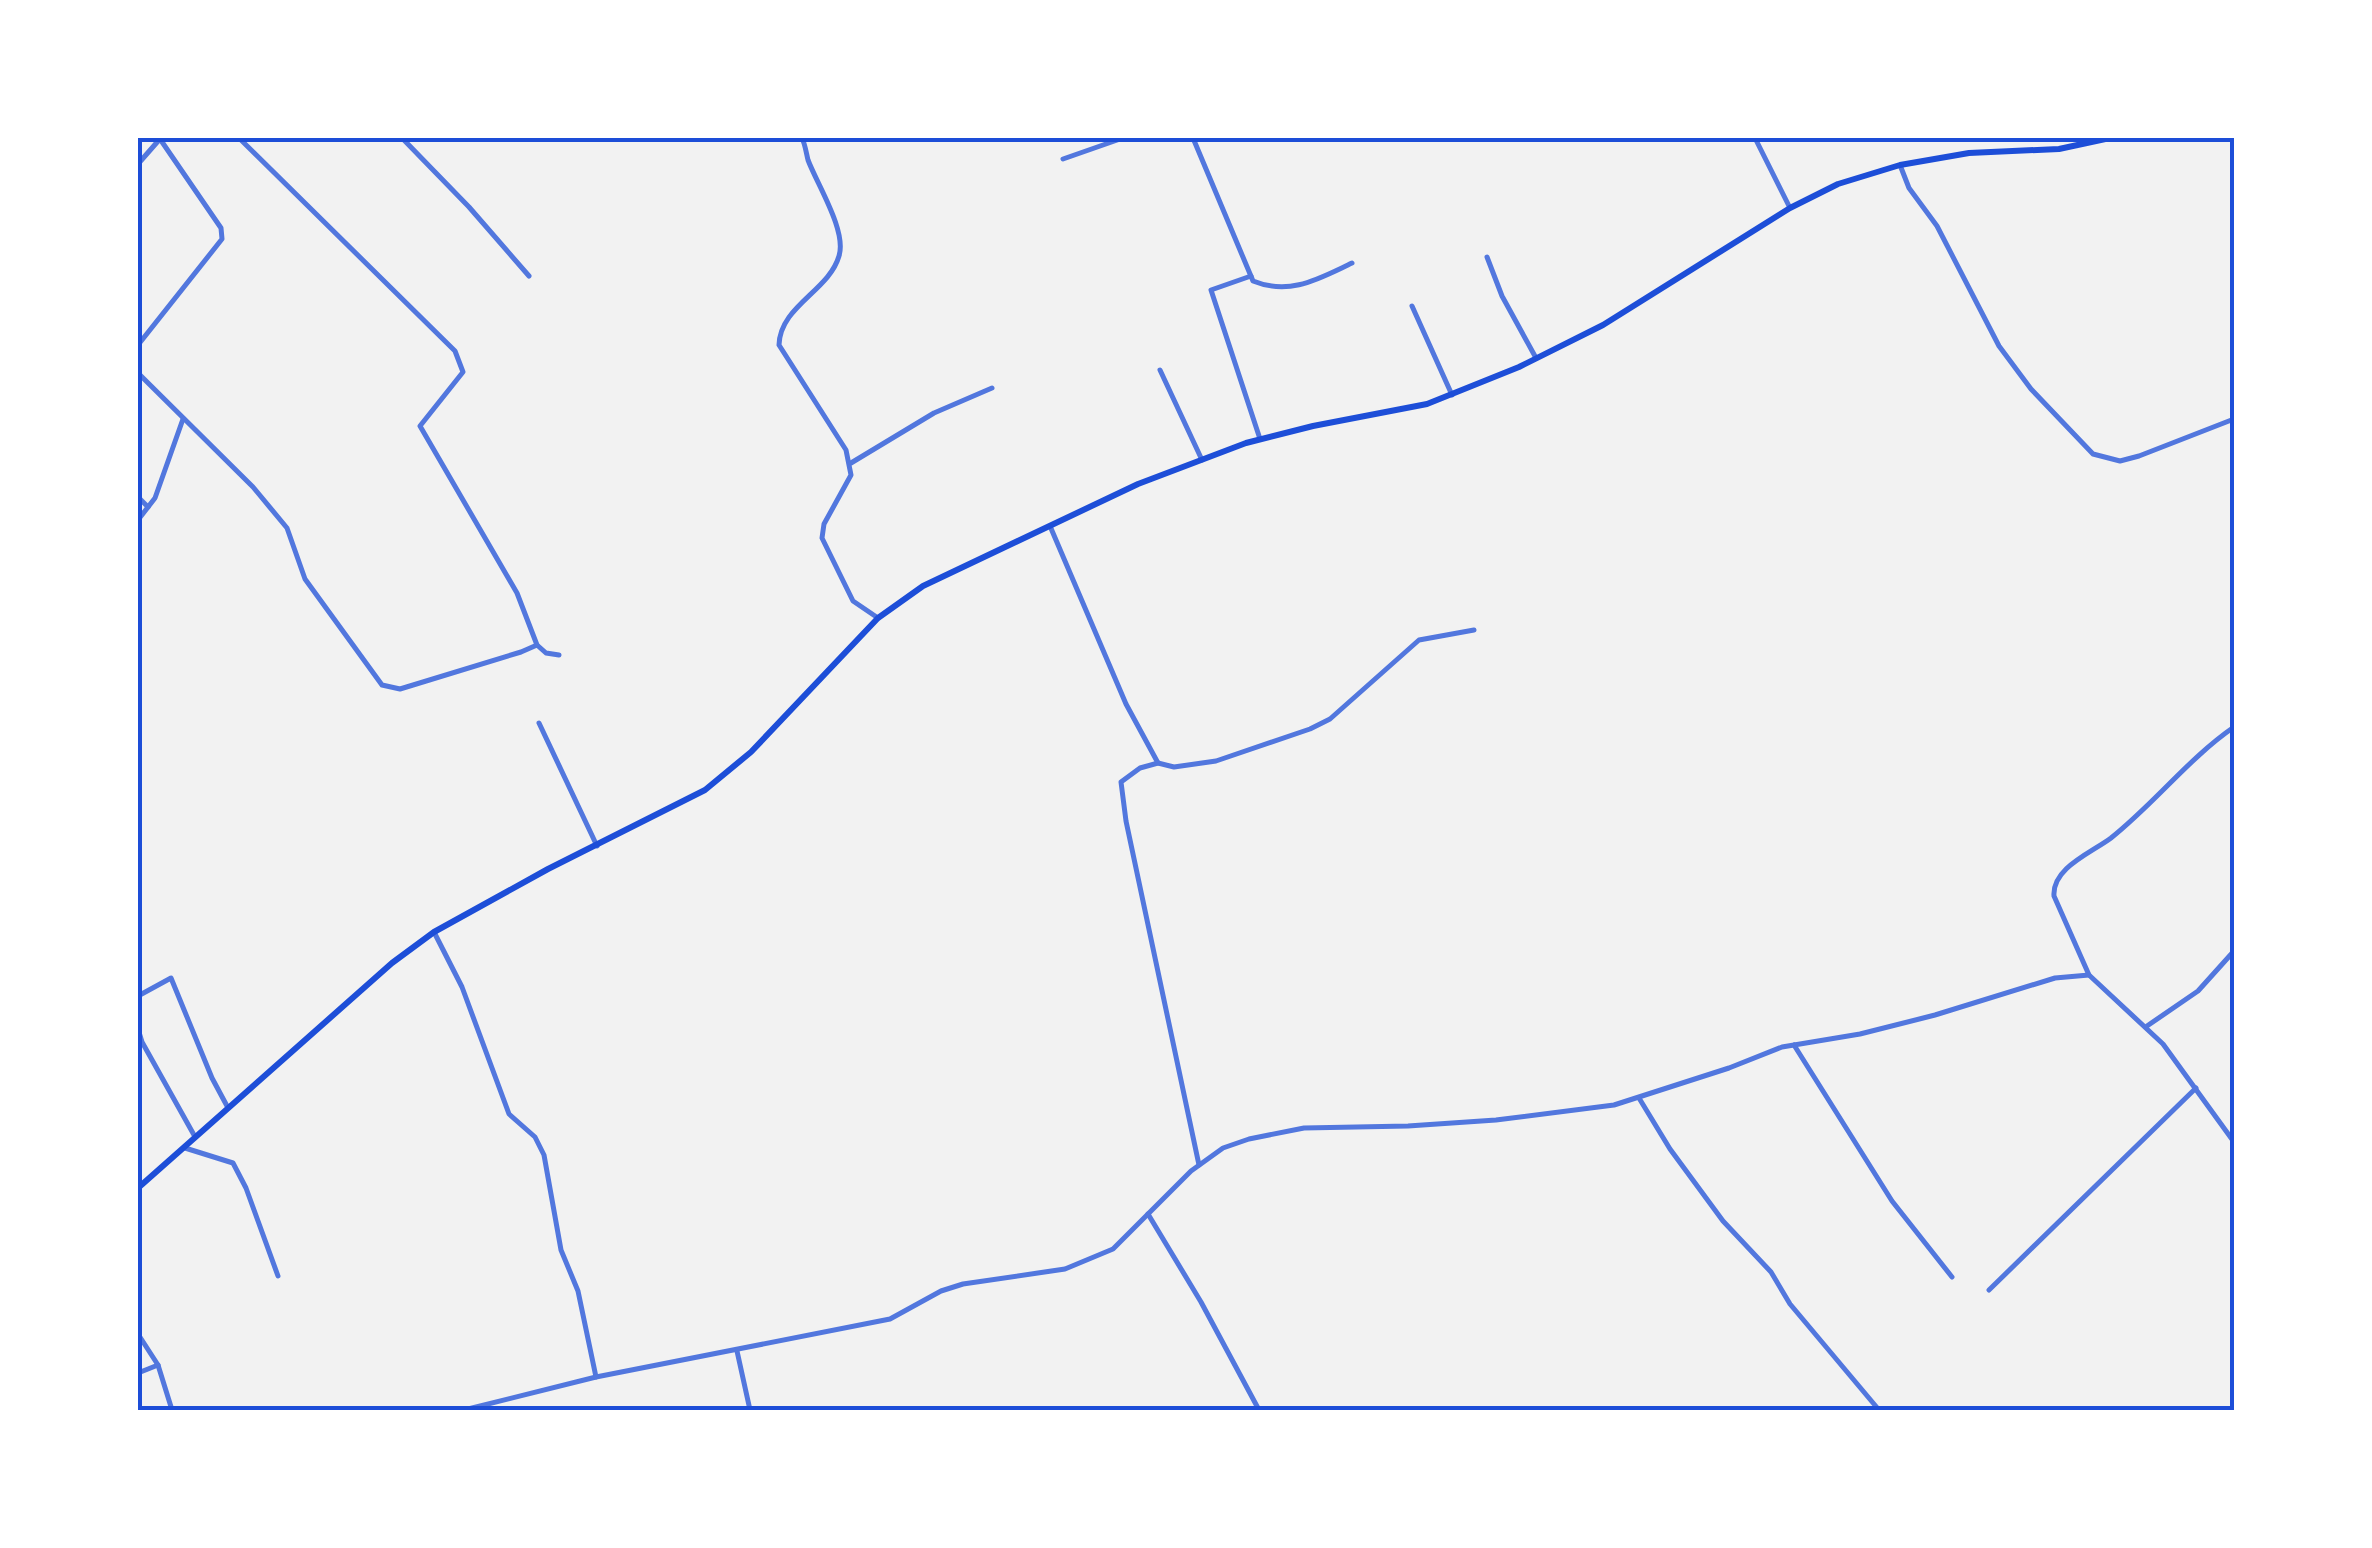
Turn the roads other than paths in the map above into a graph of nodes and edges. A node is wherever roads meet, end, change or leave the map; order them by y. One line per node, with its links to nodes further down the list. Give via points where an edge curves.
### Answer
1 (148, 138): 10 (street)
2 (238, 138): 38 (street, via 455,351 463,372 420,426 517,592)
3 (402, 138): 18 (street)
4 (802, 138): 31 (street, via 840,254 786,320 779,345)
5 (1124, 138): 12 (street)
6 (1193, 138): 19 (street)
7 (1755, 138): 15 (street)
8 (2050, 138): 11 (street)
9 (2110, 138): 11 (main road)
10 (159, 140): 13 (street); 21 (street, via 221,228 222,240)
11 (2054, 149): 14 (main road)
12 (1063, 159)
13 (138, 164)
14 (1900, 165): 15 (main road); 28 (street, via 1999,346 2093,454 2120,461)
15 (1790, 208): 22 (main road, via 1603,325)
16 (1488, 257): 22 (street)
17 (1352, 263): 19 (street, via 1310,283 1273,289)
18 (530, 276)
19 (1251, 276): 29 (street, via 1211,290)
20 (1412, 306): 26 (street)
21 (138, 345)
22 (1536, 358): 26 (main road)
23 (1160, 370): 30 (street)
24 (138, 373): 27 (street)
25 (992, 388): 31 (street, via 934,413)
26 (1452, 395): 29 (main road)
27 (183, 419): 33 (street); 38 (street, via 286,528 305,579 382,685 400,689)
28 (2234, 420)
29 (1260, 440): 30 (main road)
30 (1202, 460): 35 (main road)
31 (851, 463): 36 (street, via 822,538 853,600)
32 (138, 497): 33 (street)
33 (148, 507): 34 (street)
34 (138, 520)
35 (1050, 526): 36 (main road, via 922,586); 42 (street)
36 (878, 618): 43 (main road, via 728,771)
37 (1474, 630): 42 (street, via 1419,640 1330,720 1216,761 1174,767)
38 (537, 645): 39 (street)
39 (559, 654)
40 (539, 722): 43 (street)
41 (2234, 727): 46 (street, via 2054,881 2054,896)
42 (1158, 762): 57 (street, via 1121,782)
43 (598, 846): 44 (main road)
44 (434, 932): 53 (main road); 67 (street, via 510,1114 544,1155 561,1250 578,1292)
45 (2234, 950): 48 (street, via 2198,992)
46 (2089, 974): 48 (street); 50 (street)
47 (138, 996): 53 (street, via 171,978)
48 (2146, 1026): 51 (street)
49 (138, 1029): 54 (street)
50 (1794, 1045): 52 (street); 61 (street, via 1892,1201)
51 (2196, 1088): 55 (street); 62 (street)
52 (1639, 1098): 57 (street, via 1496,1120 1304,1128 1223,1148); 72 (street, via 1723,1221)
53 (228, 1106): 54 (main road)
54 (194, 1135): 56 (main road)
55 (2234, 1142)
56 (182, 1147): 58 (main road); 60 (street, via 233,1163)
57 (1200, 1165): 59 (street)
58 (138, 1188)
59 (1148, 1214): 64 (street, via 1113,1249 1065,1269 963,1284 890,1320); 71 (street)
60 (278, 1276)
61 (1952, 1277)
62 (1989, 1290)
63 (138, 1334): 65 (street)
64 (737, 1351): 67 (street); 70 (street)
65 (158, 1365): 66 (street); 68 (street)
66 (138, 1372)
67 (596, 1377): 69 (street)
68 (172, 1410)
69 (464, 1410)
70 (750, 1410)
71 (1259, 1410)
72 (1879, 1410)

